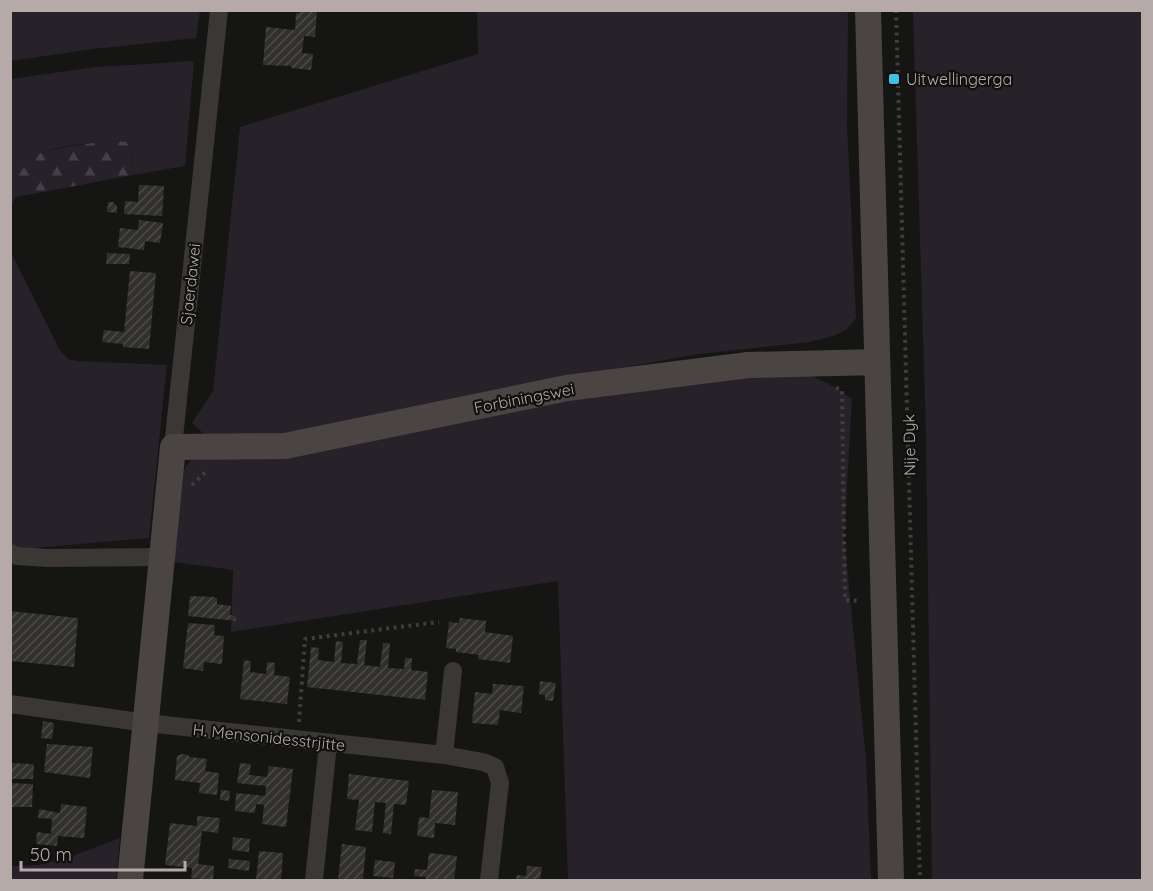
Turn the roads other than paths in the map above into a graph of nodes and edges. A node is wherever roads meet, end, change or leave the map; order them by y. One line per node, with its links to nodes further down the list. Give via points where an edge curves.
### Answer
1 (219, 10): 4 (street, Sjaerdawei)
2 (868, 10): 3 (street, Nije Dyk)
3 (877, 362): 4 (street, Forbiningswei, via 748,365 567,388 285,446); 15 (street, Nije Dyk)
4 (173, 447): 6 (street, Sjaerdawei)
5 (10, 553): 6 (street, via 48,558)
6 (163, 557): 9 (street, Sjaerdawei)
7 (453, 671): 11 (street)
8 (10, 704): 9 (street, H. Mensonidesstrjitte)
9 (147, 723): 10 (street, H. Mensonidesstrjitte); 12 (street, Sjaerdawei)
10 (328, 744): 11 (street, H. Mensonidesstrjitte); 13 (street)
11 (444, 755): 14 (street, H. Mensonidesstrjitte, via 495,766 500,783)
12 (130, 880)
13 (315, 880)
14 (489, 880)
15 (891, 880)

